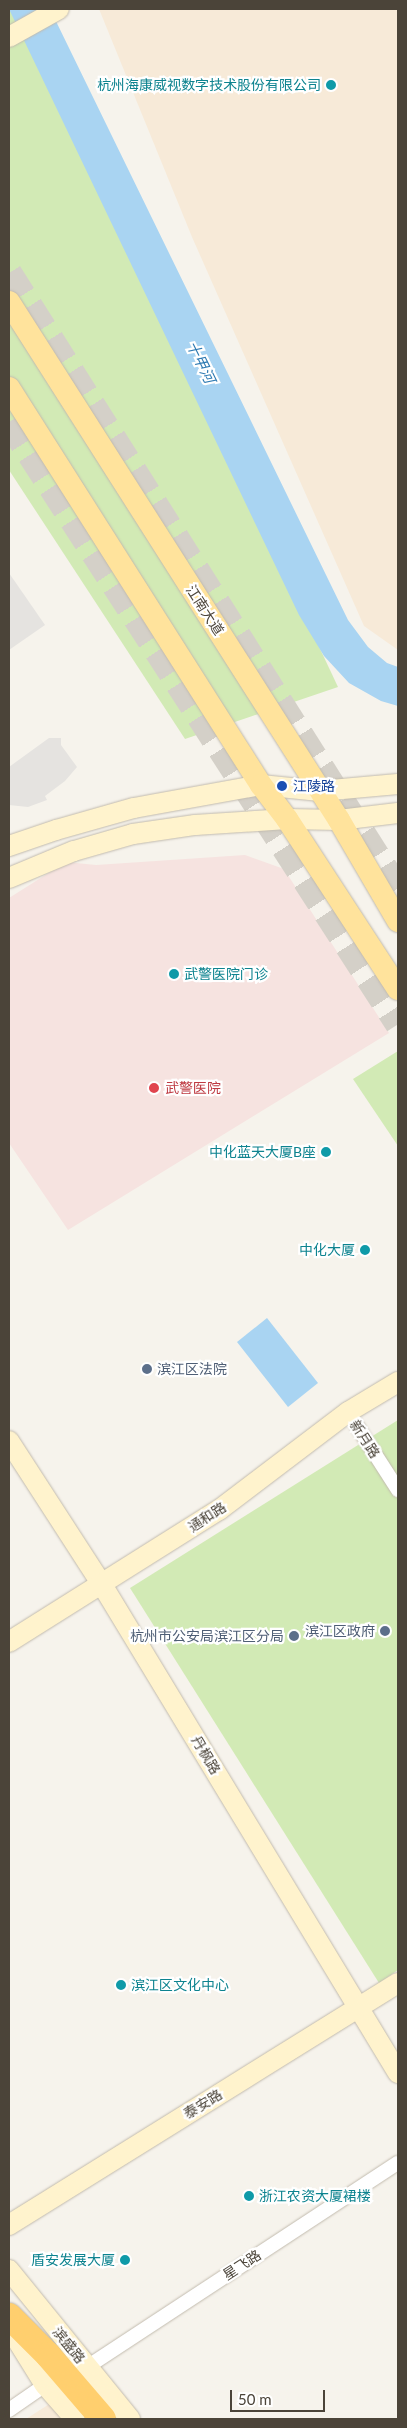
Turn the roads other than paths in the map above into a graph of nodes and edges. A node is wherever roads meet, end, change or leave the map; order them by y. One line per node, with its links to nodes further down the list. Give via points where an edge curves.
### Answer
1 (59, 9): 2 (street)
2 (10, 37)
3 (9, 302): 7 (main road, 江南大道)
4 (9, 388): 6 (main road)
5 (398, 784): 7 (street)
6 (261, 785): 7 (street); 9 (main road); 11 (street, via 134,808)
7 (320, 791): 10 (main road, 江南大道)
8 (398, 813): 10 (street)
9 (287, 819): 10 (street); 12 (street, via 195,825 133,834 74,850); 14 (main road)
10 (339, 820): 13 (main road, 江南大道)
11 (9, 846)
12 (9, 878)
13 (398, 921)
14 (398, 989)
15 (398, 1382): 16 (street, 通和路)
16 (348, 1412): 18 (street, 新月路); 19 (street, 通和路, via 219,1510)
17 (9, 1441): 19 (street, 丹枫路)
18 (398, 1490)
19 (101, 1583): 20 (street, 通和路); 22 (street, 丹枫路)
20 (9, 1642)
21 (398, 1983): 22 (street, 泰安路)
22 (359, 2006): 23 (street, 丹枫路); 25 (street, 泰安路)
23 (398, 2073)
24 (398, 2163): 29 (street, 星飞路)
25 (9, 2226)
26 (9, 2270): 29 (street, 滨盛路)
27 (9, 2316): 33 (highway, via 48,2355)
28 (9, 2327): 30 (street)
29 (87, 2367): 34 (street, 滨盛路)
30 (45, 2385): 31 (street); 32 (street)
31 (9, 2410)
32 (75, 2419)
33 (103, 2419)
34 (130, 2419)

